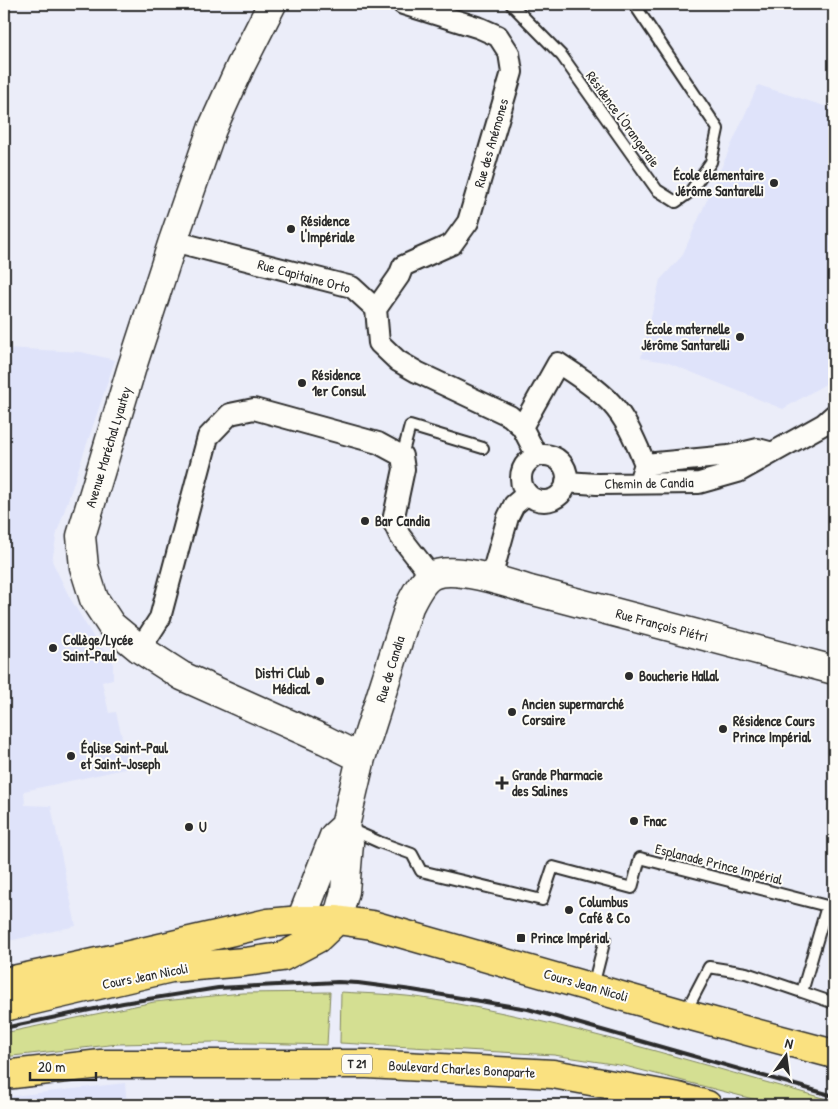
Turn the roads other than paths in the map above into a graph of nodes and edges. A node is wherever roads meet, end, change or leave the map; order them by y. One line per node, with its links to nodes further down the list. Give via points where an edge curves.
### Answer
1 (272, 4): 5 (street, Avenue Maréchal Lyautey, via 212,129)
2 (403, 4): 6 (street, Rue des Anémones, via 498,36 509,53 512,72 468,222 452,244 403,266)
3 (511, 4): 4 (lane, Résidence l'Orangeraie, via 562,56 657,190 676,202 690,192 711,162 718,129)
4 (634, 4)
5 (173, 241): 6 (street, Rue Capitaine Orto, via 352,287); 19 (street, Avenue Maréchal Lyautey, via 81,536 84,567 94,599 111,625)
6 (376, 309): 8 (street, via 379,343 398,361 510,416)
7 (834, 415): 10 (street, Chemin de Candia, via 824,424)
8 (522, 427): 12 (street); 13 (street, via 558,363 612,403 632,433)
9 (483, 448): 11 (lane, via 410,426)
10 (771, 452): 13 (street, via 758,449 729,456); 15 (street, Chemin de Candia, via 738,472 699,483)
11 (402, 456): 18 (street, via 404,469 393,521 400,536); 19 (street, via 378,443 254,409 230,414 208,437 160,618)
12 (537, 456): 14 (street, via 545,455 559,461 564,467); 16 (street, via 524,465 521,472 520,480)
13 (645, 464): 15 (street)
14 (566, 482): 15 (street, Chemin de Candia); 16 (street, via 554,499 539,501)
15 (639, 484)
16 (527, 494): 17 (street, via 514,505 508,517)
17 (493, 569): 18 (street); 20 (street, Rue François Piétri, via 530,590)
18 (431, 576): 21 (street, Rue de Candia, via 417,591 409,607)
19 (140, 649): 21 (street, Avenue Maréchal Lyautey, via 182,676)
20 (834, 670)
21 (361, 758): 22 (street, Rue de Candia)
22 (345, 826): 23 (street, Rue de Candia, via 334,836); 24 (street, Rue de Candia, via 348,843 346,881); 28 (lane, Esplanade Prince Impérial, via 412,854 421,871 542,900 553,867 632,888 640,858 827,906)
23 (301, 920): 24 (main road, Cours Jean Nicoli); 26 (main road, Cours Jean Nicoli, via 268,923)
24 (338, 920): 27 (main road, Cours Jean Nicoli, via 372,925); 30 (main road, Cours Jean Nicoli, via 318,938 282,957 171,968)
25 (605, 939): 27 (lane)
26 (4, 982)
27 (593, 987): 31 (main road, Cours Jean Nicoli)
28 (802, 992): 29 (lane); 31 (lane, via 746,973 709,967)
29 (834, 1003)
30 (4, 1007)
31 (684, 1014): 32 (main road, Cours Jean Nicoli)
32 (834, 1054)
33 (4, 1075): 34 (main road, Boulevard Charles Bonaparte / T 21, via 101,1064 367,1064 552,1074)
34 (707, 1105)

